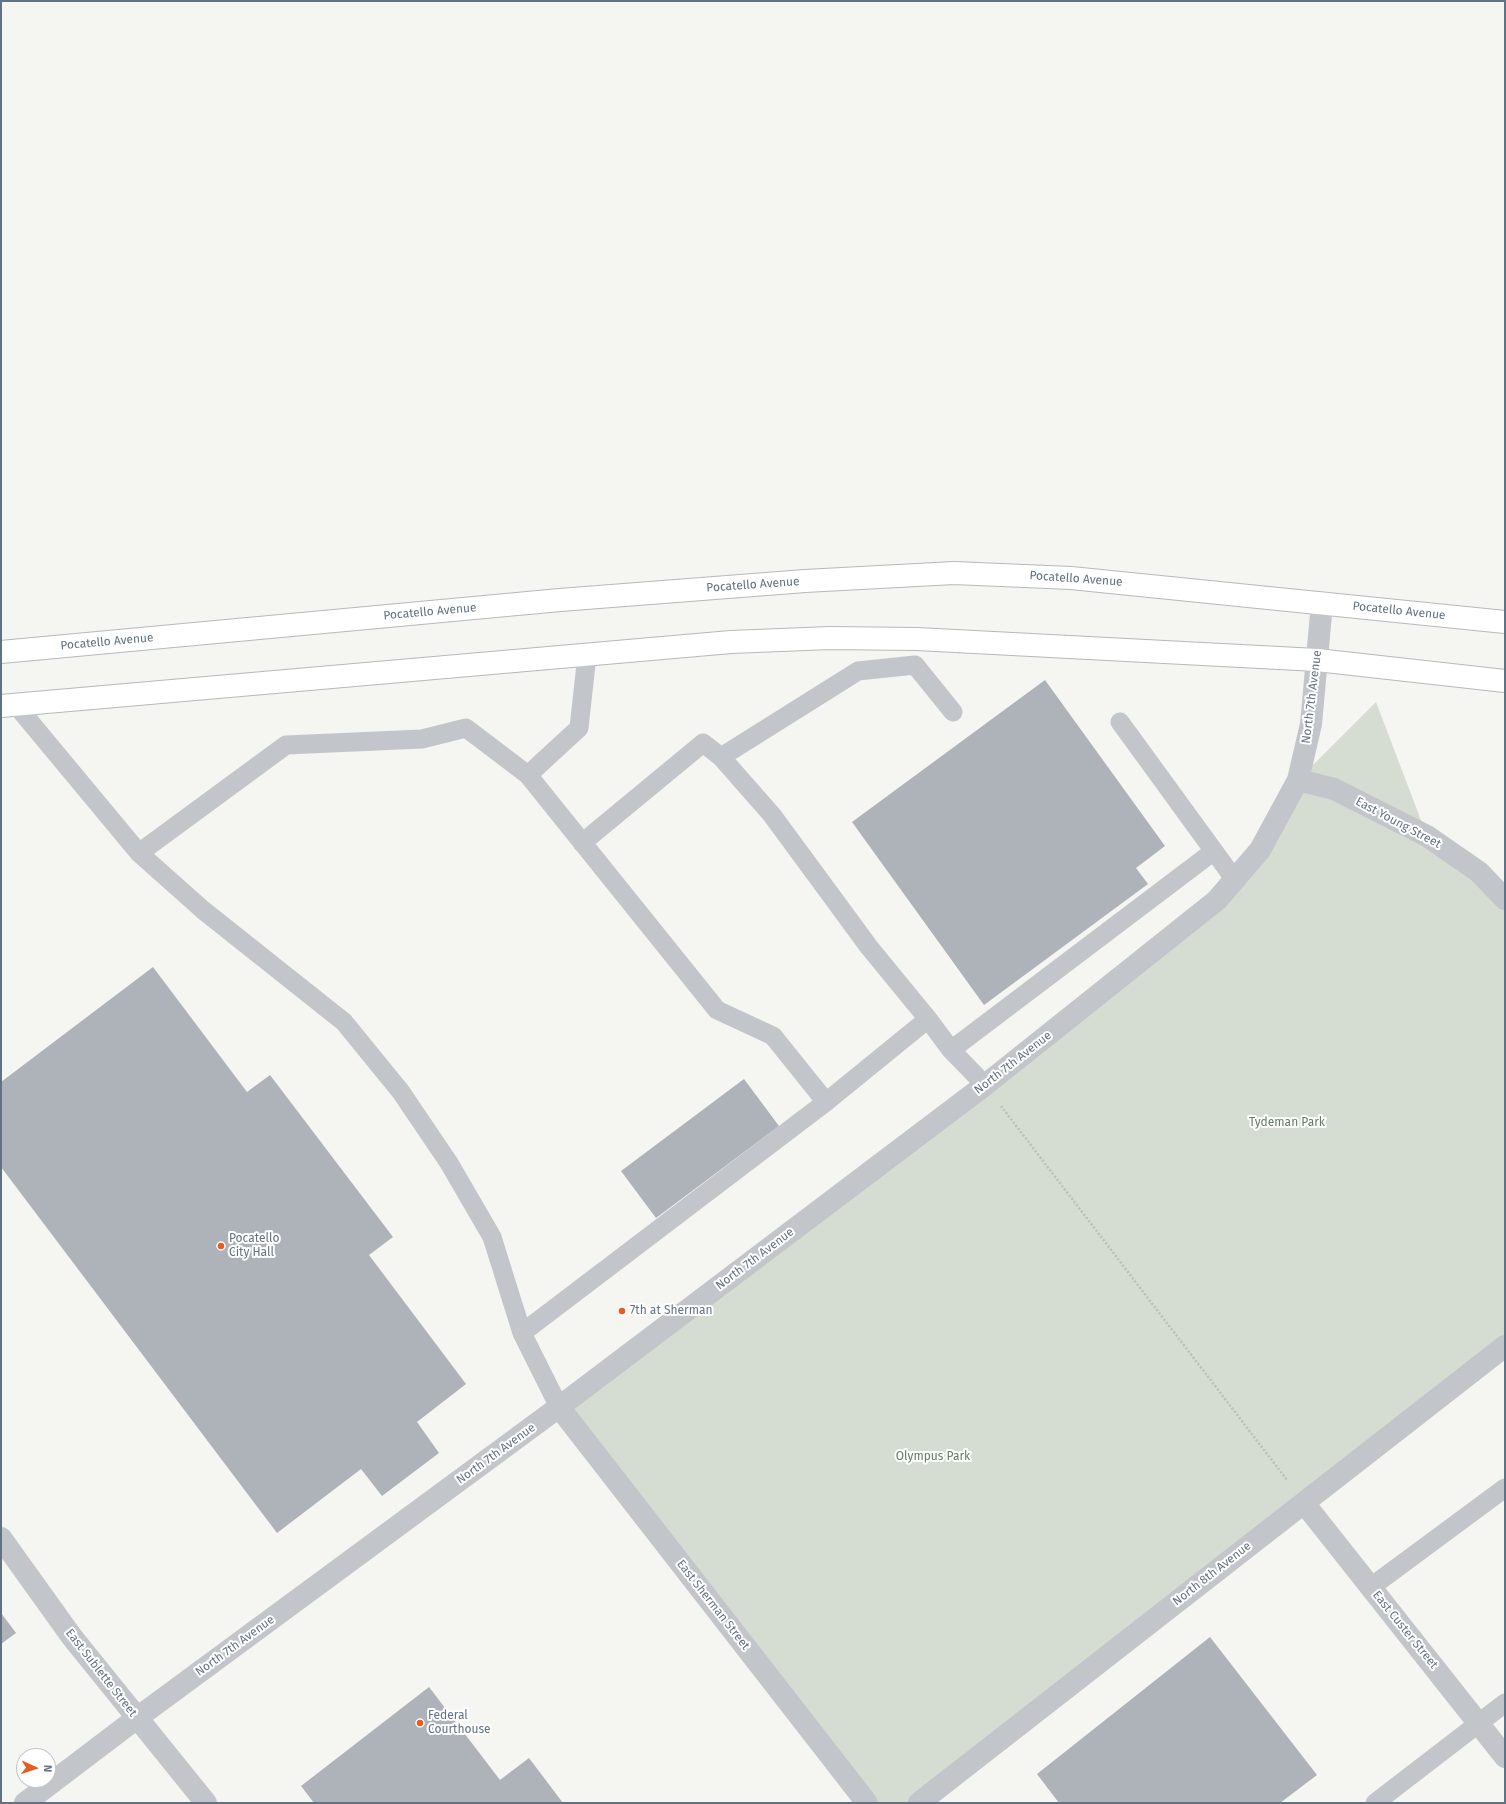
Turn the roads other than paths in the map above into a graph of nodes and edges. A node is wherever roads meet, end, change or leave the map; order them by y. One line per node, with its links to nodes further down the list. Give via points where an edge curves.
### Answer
1 (1322, 603): 2 (main road, Pocatello Avenue); 3 (main road, Pocatello Avenue, via 1079,579 954,573 805,581 560,600); 5 (street, North 7th Avenue)
2 (1505, 622)
3 (1, 652)
4 (587, 655): 5 (main road, via 731,642 830,638); 7 (main road); 11 (lane, via 579,728)
5 (1317, 660): 6 (main road); 12 (street, North 7th Avenue, via 1311,724)
6 (1505, 681)
7 (8, 706): 15 (lane)
8 (953, 712): 10 (lane, via 915,665 858,671)
9 (1120, 722): 14 (lane)
10 (721, 758): 13 (lane, via 703,743); 18 (lane, via 772,816 869,947)
11 (528, 775): 13 (lane); 15 (lane, via 466,728 422,739 286,745)
12 (1298, 780): 16 (street, North 7th Avenue, via 1260,850); 17 (street, East Young Street, via 1334,789 1427,836 1479,872)
13 (582, 843): 21 (lane, via 717,1010 773,1036)
14 (1214, 851): 16 (lane); 19 (lane)
15 (138, 852): 22 (lane, via 203,910 344,1022 401,1092 449,1163 492,1237)
16 (1235, 880): 20 (street, North 7th Avenue, via 1218,900)
17 (1505, 899)
18 (928, 1020): 19 (lane); 21 (lane)
19 (951, 1050): 20 (lane)
20 (985, 1085): 24 (street, North 7th Avenue)
21 (826, 1102): 22 (lane)
22 (522, 1333): 24 (lane)
23 (1505, 1346): 26 (street, North 8th Avenue)
24 (559, 1407): 30 (street, North 7th Avenue); 35 (street, East Sherman Street)
25 (1505, 1488): 28 (lane)
26 (1304, 1503): 28 (street, East Custer Street); 36 (street, North 8th Avenue)
27 (1, 1538): 30 (street, East Sublette Street, via 72,1637)
28 (1371, 1587): 31 (street, East Custer Street)
29 (1505, 1704): 31 (lane)
30 (137, 1718): 33 (street, North 7th Avenue); 34 (street, East Sublette Street)
31 (1480, 1723): 32 (street, East Custer Street); 37 (lane)
32 (1505, 1757)
33 (25, 1803)
34 (206, 1803)
35 (867, 1803)
36 (919, 1803)
37 (1375, 1803)

